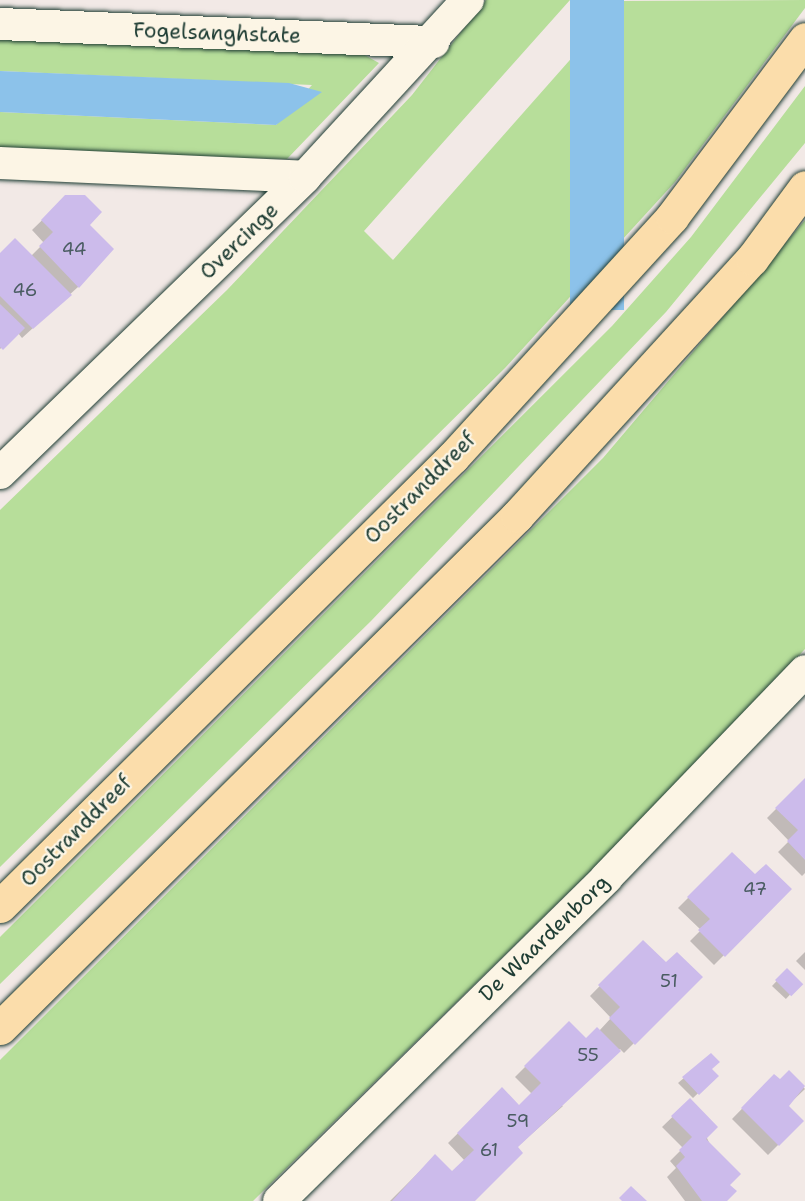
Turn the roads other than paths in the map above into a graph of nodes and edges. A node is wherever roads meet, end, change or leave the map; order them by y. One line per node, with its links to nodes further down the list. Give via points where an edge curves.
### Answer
1 (468, 0): 4 (street, Overcinge)
2 (0, 24): 4 (street, Fogelsanghstate)
3 (805, 39): 10 (main road, Oostranddreef, via 672,217 453,457)
4 (434, 42): 6 (street, Overcinge)
5 (0, 163): 6 (street)
6 (305, 177): 8 (street, Overcinge)
7 (805, 187): 11 (main road, via 752,259 517,516)
8 (0, 473)
9 (805, 671): 12 (street, De Waardenborg, via 606,878)
10 (0, 906)
11 (0, 1028)
12 (279, 1201)

